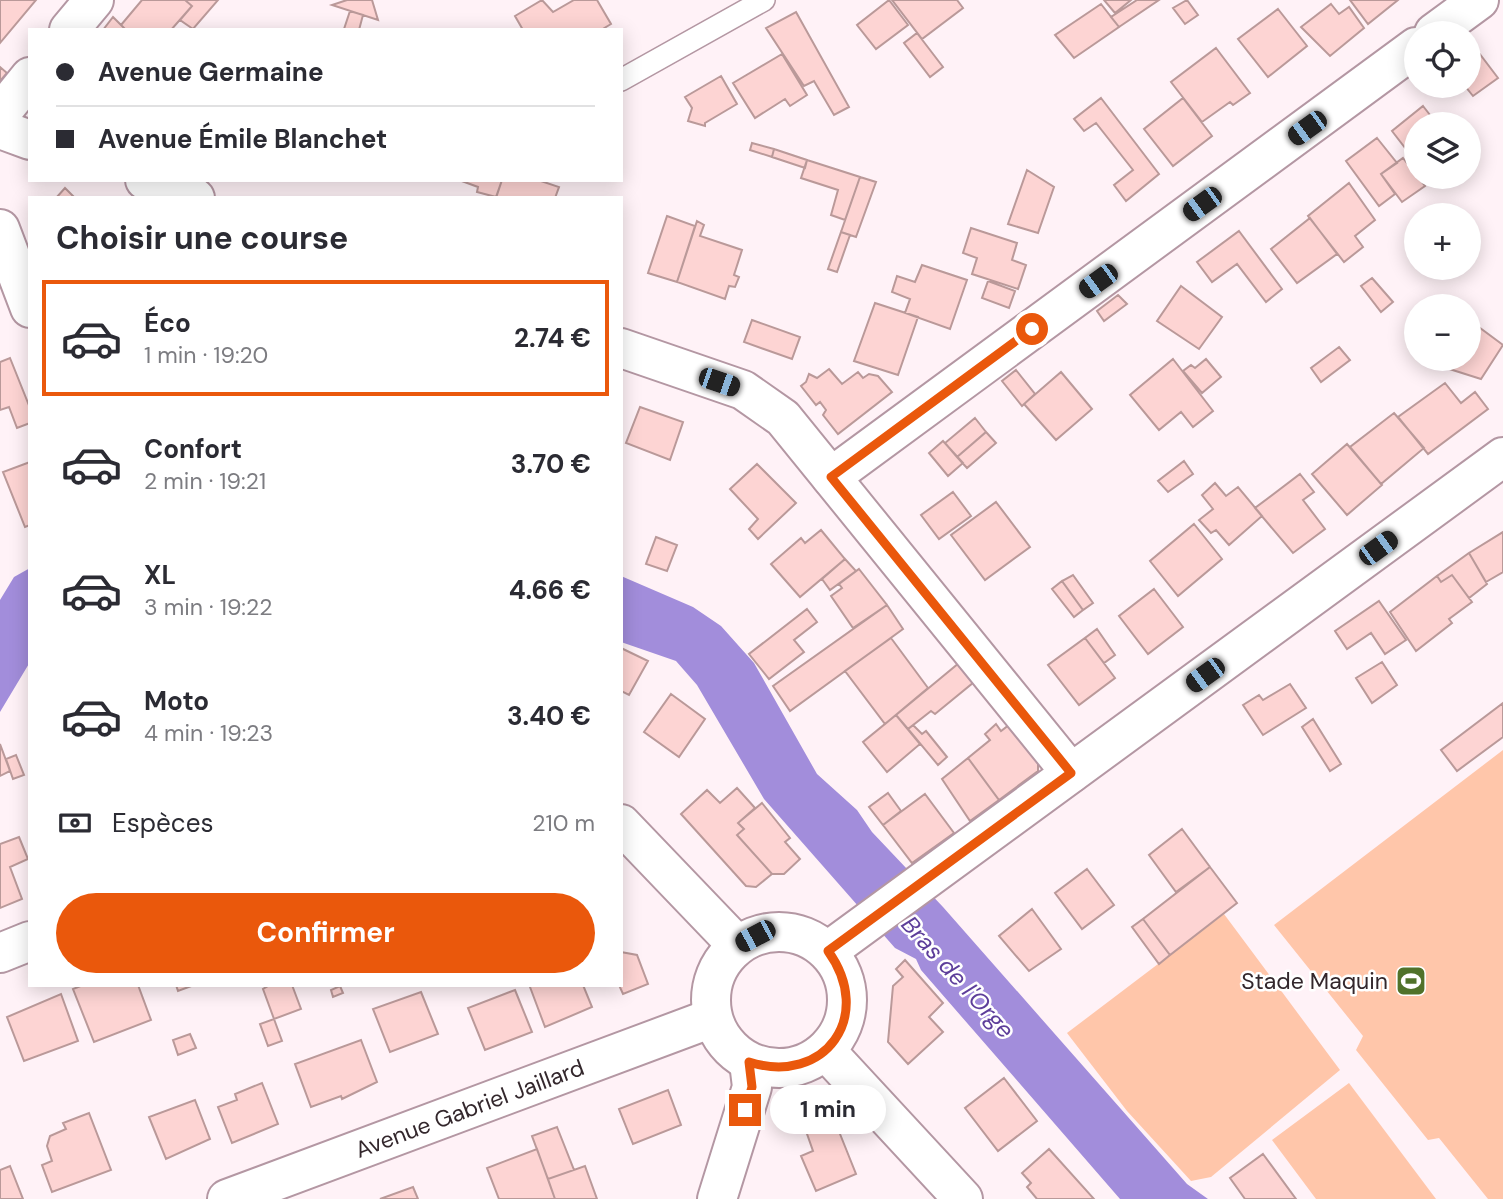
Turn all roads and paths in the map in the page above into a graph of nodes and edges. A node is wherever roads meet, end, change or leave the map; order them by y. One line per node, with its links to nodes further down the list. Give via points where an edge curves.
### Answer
1 (94, 0): 5 (street)
2 (764, 0): 7 (lane)
3 (1479, 0): 4 (street)
4 (1450, 21)
5 (71, 28)
6 (1404, 56): 18 (street)
7 (623, 79)
8 (28, 80): 9 (street)
9 (0, 114)
10 (0, 129): 11 (street)
11 (28, 138)
12 (151, 182): 13 (street)
13 (189, 196)
14 (0, 229): 15 (street)
15 (28, 302)
16 (623, 349): 18 (street, via 743,390 783,418)
17 (1503, 457): 19 (street)
18 (831, 477): 19 (street)
19 (1071, 773): 23 (street)
20 (623, 826): 22 (street)
21 (28, 942): 24 (street)
22 (737, 945): 23 (street, via 755,936 793,933); 25 (street, via 714,978)
23 (828, 951): 26 (street, via 841,969 847,1012 840,1033)
24 (0, 953)
25 (712, 1017): 27 (street, via 732,1051); 28 (street, Avenue Gabriel Jaillard)
26 (826, 1051): 27 (street, via 789,1069); 30 (street)
27 (749, 1062): 29 (street, via 752,1087)
28 (227, 1199)
29 (717, 1199)
30 (963, 1199)

